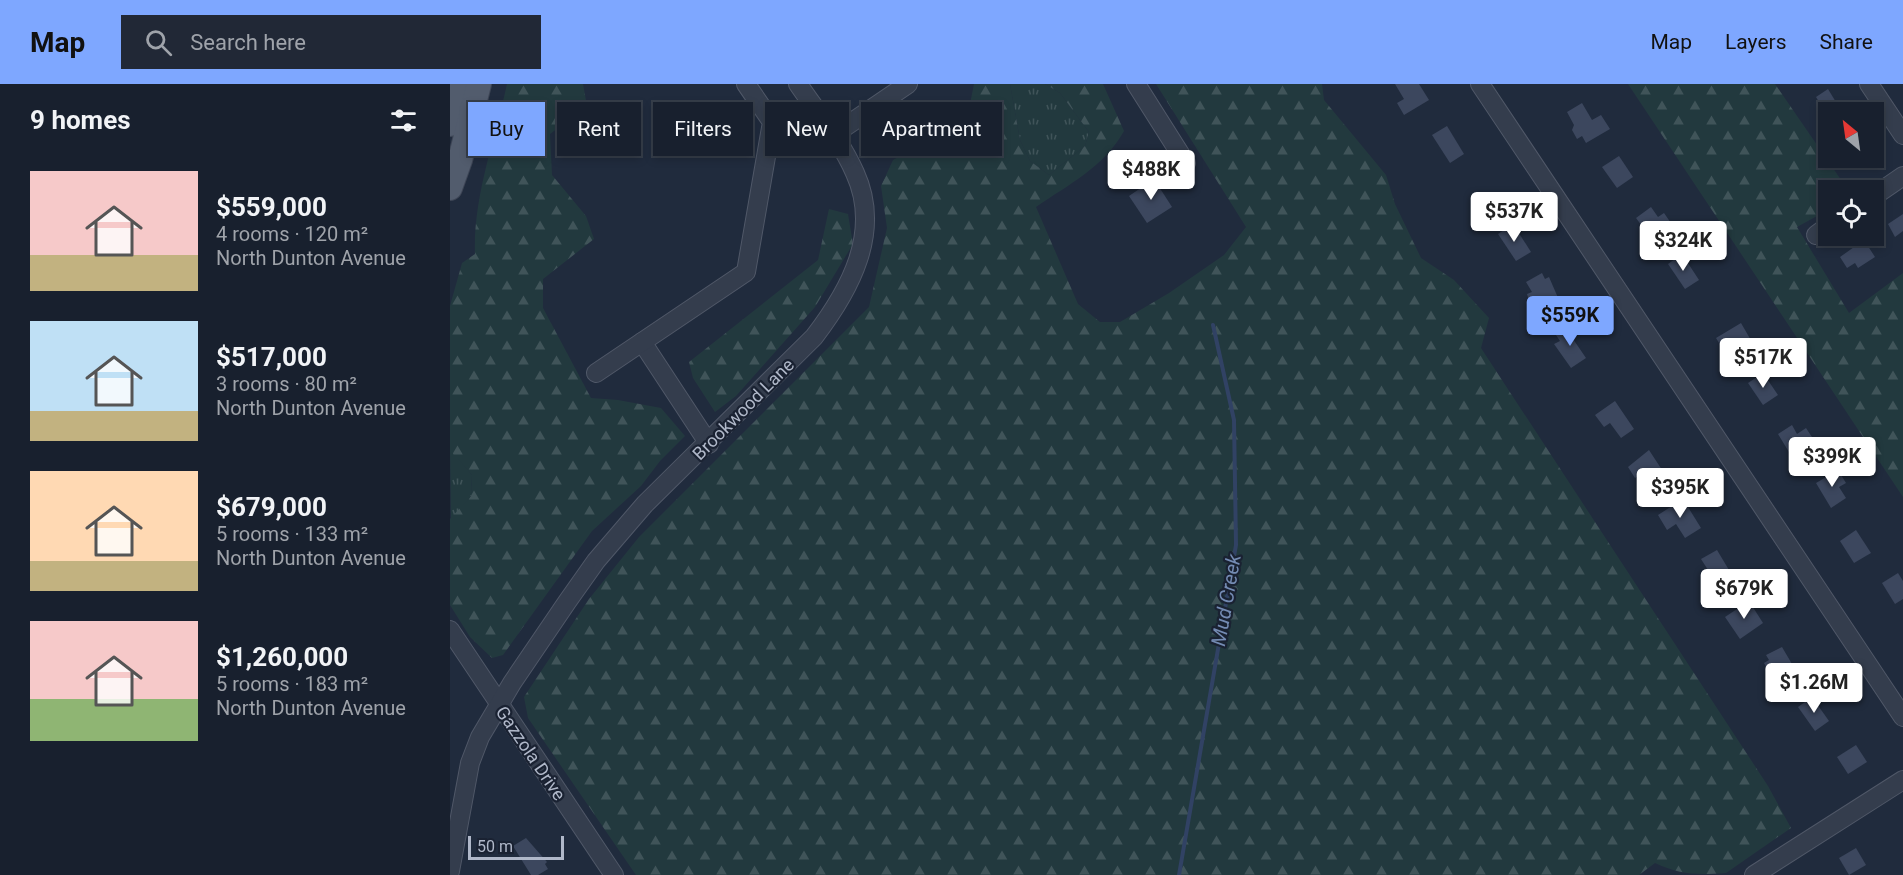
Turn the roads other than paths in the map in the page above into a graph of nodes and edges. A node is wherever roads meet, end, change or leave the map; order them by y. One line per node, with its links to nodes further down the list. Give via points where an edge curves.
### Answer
1 (460, 84): 10 (main road)
2 (479, 84): 16 (main road)
3 (747, 84): 18 (street, via 772,122 746,272)
4 (798, 84): 9 (street, Brookwood Lane)
5 (908, 84): 11 (street)
6 (1136, 84): 14 (street)
7 (1480, 84): 23 (street)
8 (1869, 84): 12 (street)
9 (810, 102)
10 (450, 124)
11 (849, 124)
12 (1903, 135)
13 (845, 156): 20 (street, Brookwood Lane, via 855,173 864,204 865,238 853,276 814,337)
14 (1186, 163)
15 (1903, 176): 17 (street)
16 (450, 188)
17 (1884, 189)
18 (642, 342): 19 (street); 20 (street)
19 (596, 373)
20 (709, 444): 22 (street, Brookwood Lane, via 645,504 596,561)
21 (450, 630): 22 (street, Gazzola Drive)
22 (500, 705): 25 (street, Brookwood Lane, via 480,737); 27 (street, Gazzola Drive)
23 (1903, 717)
24 (1903, 780): 28 (street)
25 (458, 786): 26 (street, Brookwood Lane)
26 (450, 871)
27 (614, 875)
28 (1754, 875)

